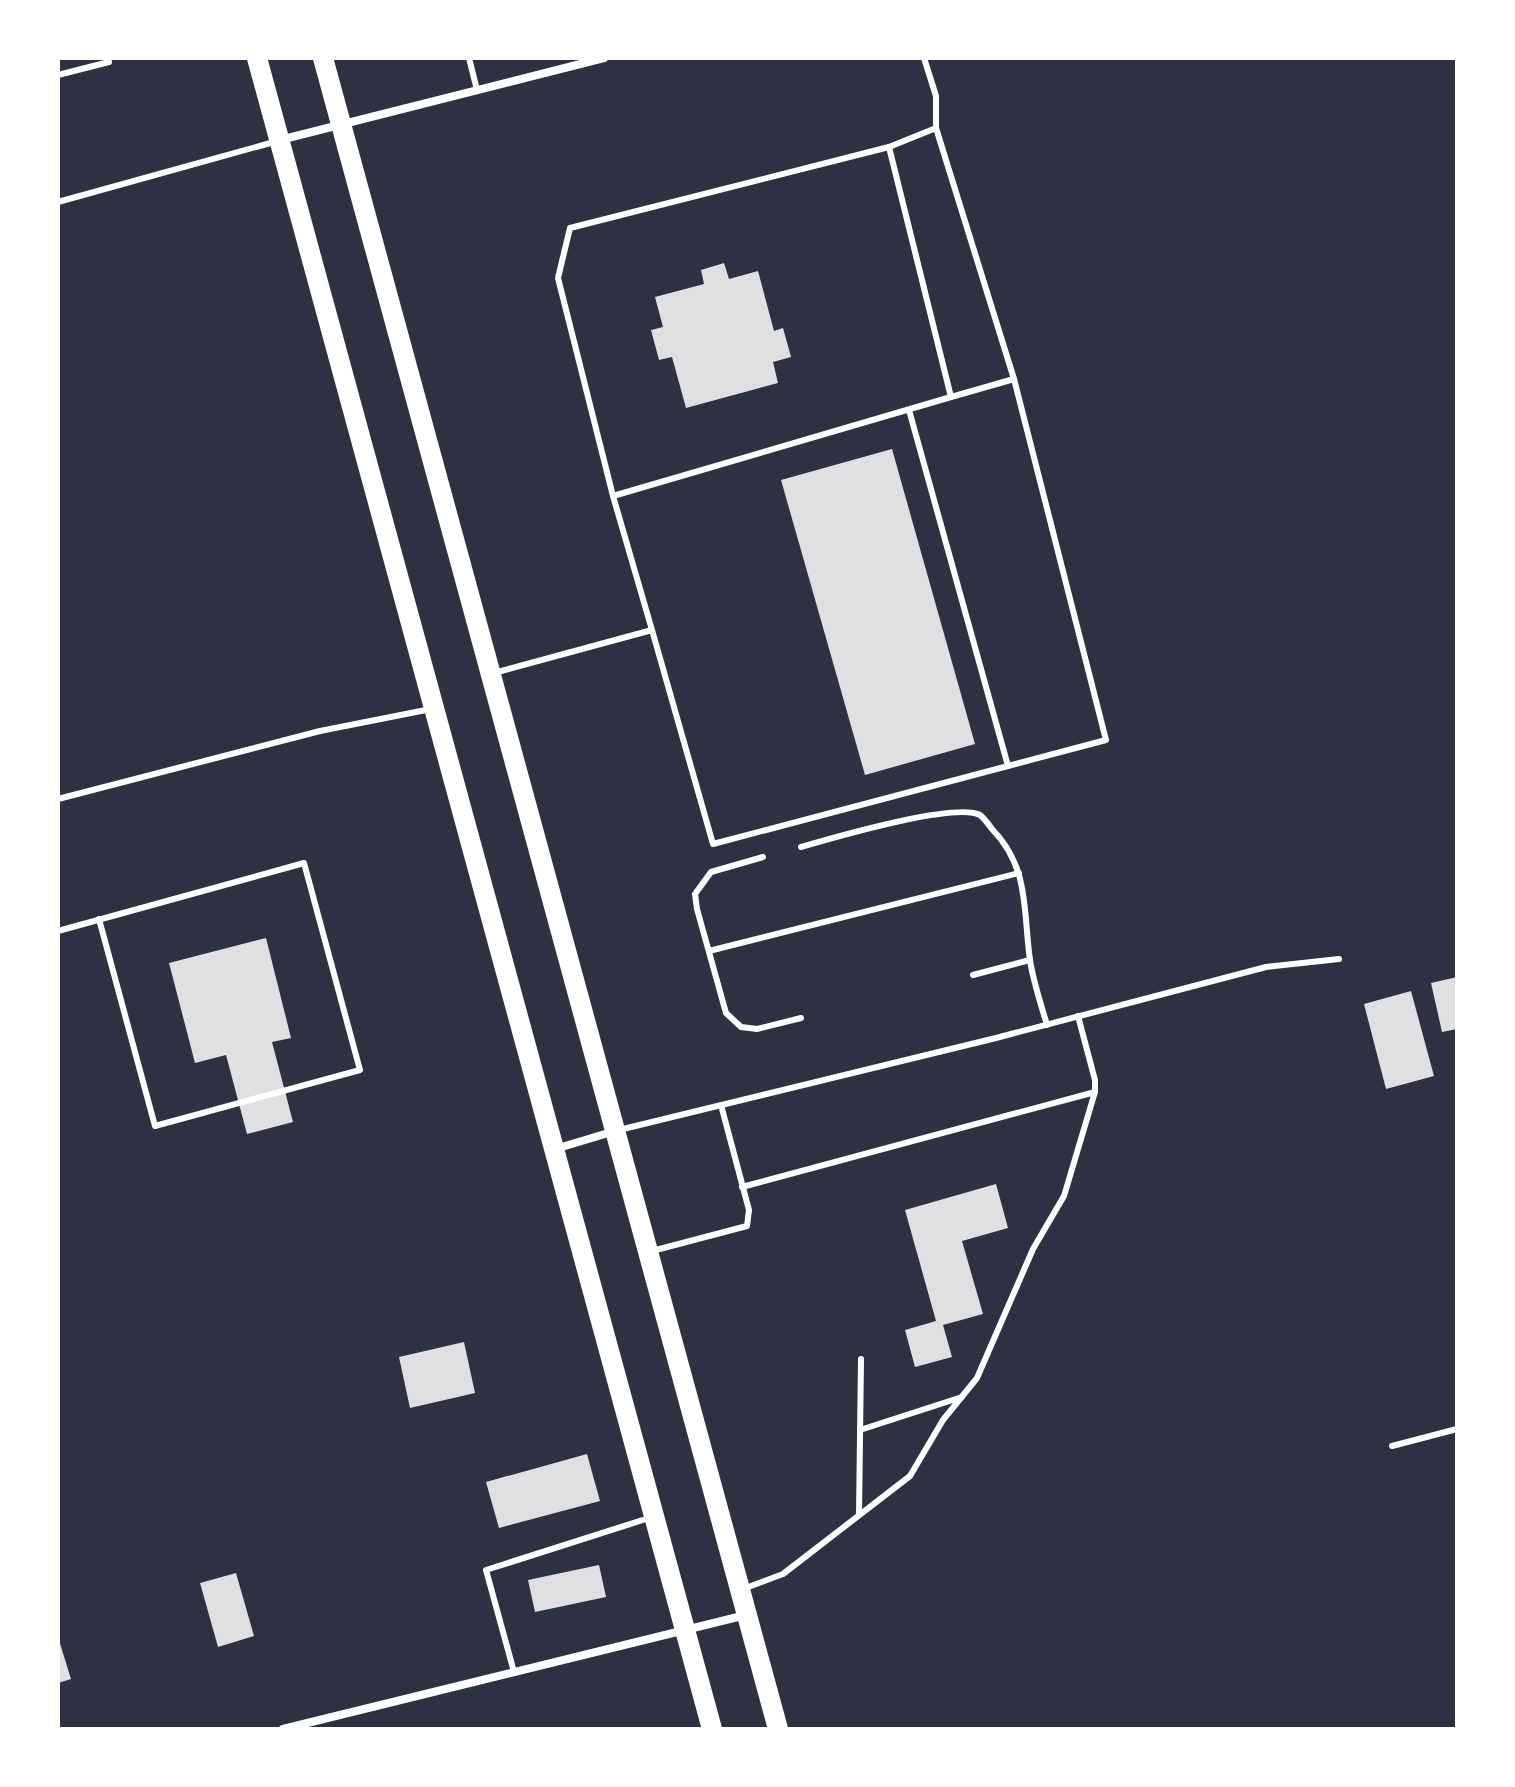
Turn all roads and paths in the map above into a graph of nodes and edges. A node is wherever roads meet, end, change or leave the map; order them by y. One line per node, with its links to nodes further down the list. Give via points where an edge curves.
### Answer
1 (257, 58): 11 (main road)
2 (323, 58): 9 (main road)
3 (469, 58): 8 (lane)
4 (604, 58): 8 (street)
5 (924, 58): 10 (lane, via 936,96)
6 (109, 60): 7 (lane)
7 (58, 75)
8 (477, 90): 9 (street)
9 (340, 125): 11 (street); 19 (main road)
10 (936, 128): 12 (lane); 14 (lane)
11 (280, 140): 13 (lane); 20 (main road)
12 (889, 147): 15 (lane); 17 (lane, via 570,228 558,278)
13 (58, 202)
14 (1014, 379): 15 (lane); 21 (lane, via 1106,740)
15 (951, 397): 16 (lane)
16 (909, 410): 17 (lane); 21 (lane)
17 (613, 496): 18 (lane)
18 (652, 630): 19 (lane); 21 (lane, via 713,844)
19 (491, 674): 37 (main road)
20 (434, 708): 22 (lane, via 320,731); 38 (main road)
21 (1008, 766)
22 (58, 799)
23 (801, 847): 25 (lane, via 960,812 979,815 1006,843)
24 (763, 857): 28 (lane, via 711,872 695,894)
25 (1019, 873): 28 (lane); 30 (lane)
26 (99, 919): 26 (lane, via 155,1126 360,1070 304,863); 27 (lane)
27 (58, 931)
28 (709, 951): 33 (lane, via 726,1013 741,1027 757,1029)
29 (1339, 959): 32 (lane, via 1266,967)
30 (1030, 960): 31 (lane); 34 (lane)
31 (973, 975)
32 (1078, 1016): 34 (lane); 35 (lane)
33 (801, 1018)
34 (1047, 1025): 36 (lane)
35 (1095, 1092): 39 (lane); 42 (lane, via 1064,1196 1033,1249 977,1378)
36 (721, 1105): 37 (lane); 39 (lane)
37 (615, 1131): 38 (street); 40 (main road)
38 (554, 1149): 46 (main road)
39 (742, 1187): 40 (lane, via 749,1210 747,1226)
40 (648, 1252): 48 (main road)
41 (861, 1359): 44 (lane)
42 (962, 1397): 44 (lane); 47 (lane, via 910,1476)
43 (1457, 1429): 45 (lane)
44 (860, 1430): 47 (lane)
45 (1392, 1446)
46 (655, 1516): 50 (main road); 51 (lane, via 486,1570)
47 (859, 1516): 48 (lane, via 783,1574)
48 (740, 1591): 49 (main road)
49 (747, 1615): 50 (street); 54 (main road)
50 (685, 1630): 51 (street); 53 (main road)
51 (514, 1672): 52 (street)
52 (283, 1729)
53 (712, 1729)
54 (778, 1729)

